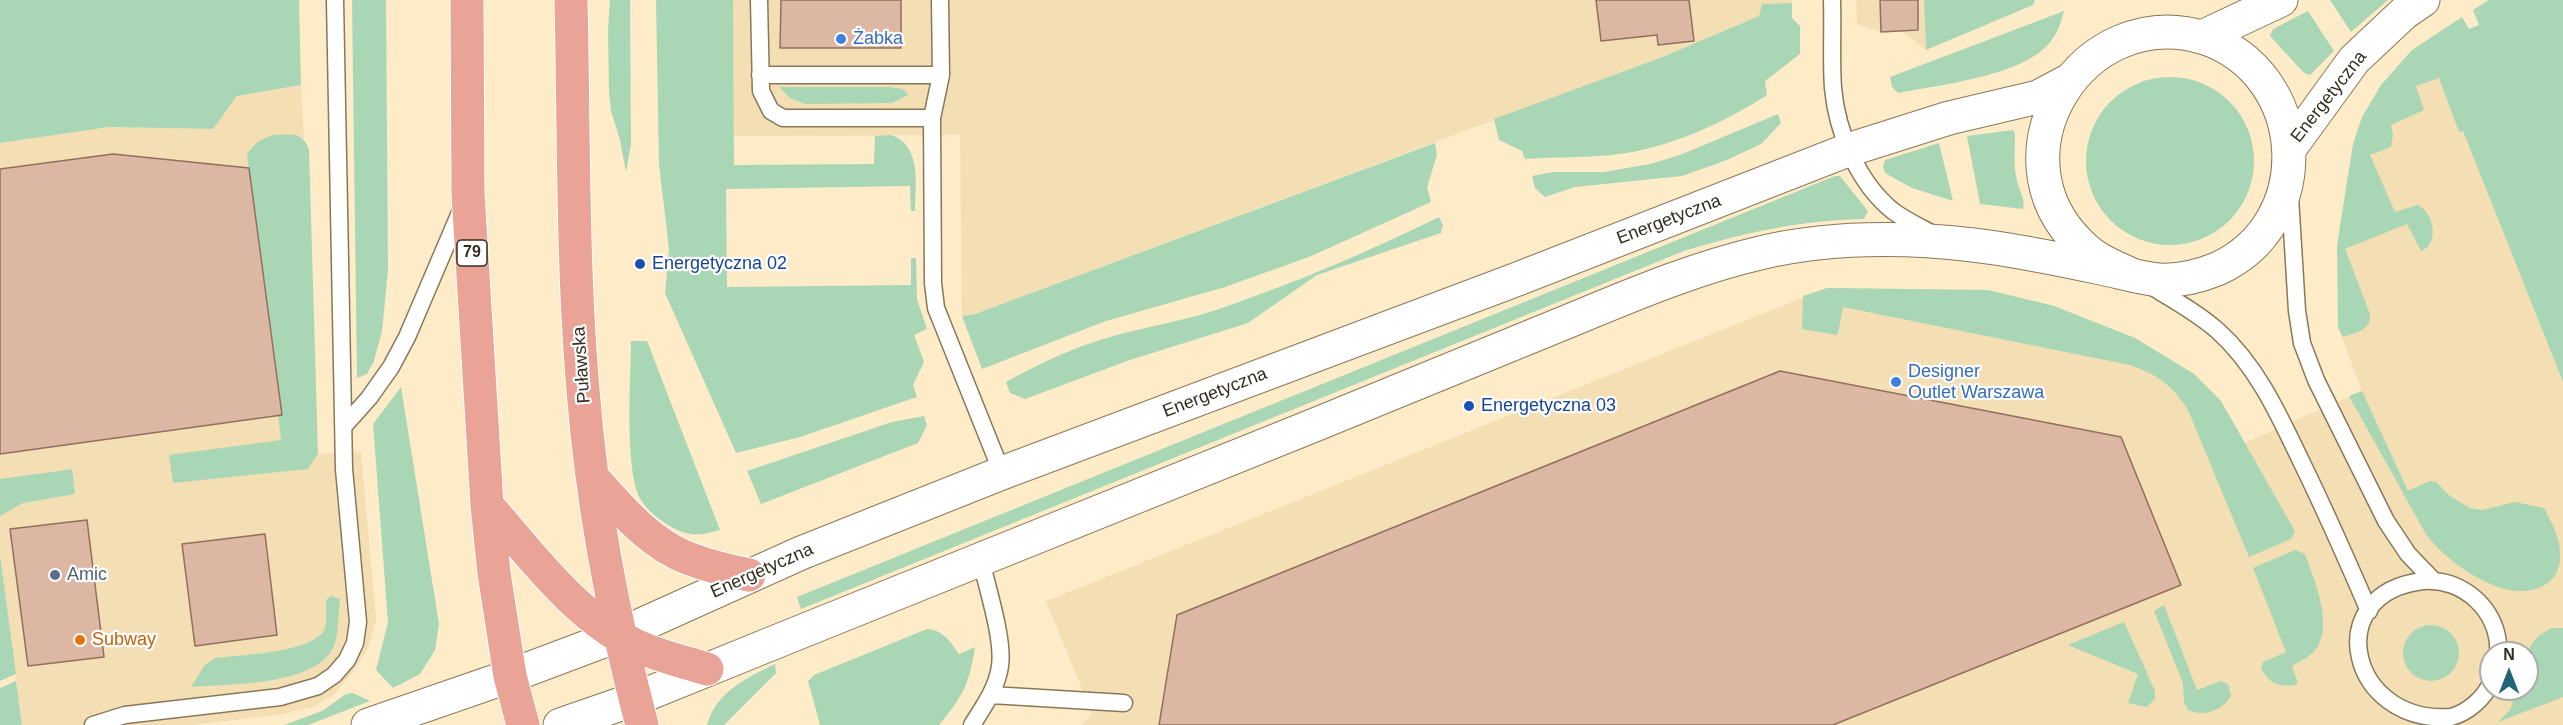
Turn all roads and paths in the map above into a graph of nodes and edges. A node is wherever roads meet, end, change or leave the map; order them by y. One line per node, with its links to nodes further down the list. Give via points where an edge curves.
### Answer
1 (335, 0): 19 (lane)
2 (467, 0): 16 (main road, 79)
3 (571, 0): 21 (main road, Puławska, via 578,310)
4 (759, 0): 10 (lane)
5 (940, 0): 11 (lane)
6 (1832, 0): 14 (lane, via 1833,88)
7 (2281, 0): 9 (street)
8 (2423, 0): 15 (street, Energetyczna, via 2354,60)
9 (2202, 37): 12 (street, Energetyczna, via 2173,32 2133,37 2089,59); 15 (street, Energetyczna, via 2230,49 2272,91 2284,118)
10 (760, 75): 11 (lane); 13 (lane, via 761,91 771,111 783,118)
11 (941, 75): 13 (lane)
12 (2068, 81): 14 (street, Energetyczna, via 2038,97 1949,118); 18 (street, Energetyczna, via 2053,106 2044,135 2042,164 2048,194 2061,221 2079,244 2103,262)
13 (932, 118): 20 (lane, via 936,309)
14 (1848, 150): 17 (lane, via 1867,183 1892,210); 20 (street, Energetyczna)
15 (2289, 162): 18 (street, Energetyczna, via 2275,214 2244,253 2190,278 2160,280); 25 (lane, via 2302,343 2316,380 2386,521 2408,554)
16 (468, 193): 19 (lane, via 407,337 391,367); 22 (main road, 79)
17 (1953, 243): 18 (street, Energetyczna); 23 (street, Energetyczna, via 1814,245 1764,252 1660,284)
18 (2130, 274): 26 (lane, via 2218,331 2248,365 2284,426)
19 (344, 426): 35 (lane, via 344,469 358,622 356,643 347,660 334,675 301,693 126,715)
20 (1002, 473): 24 (street, Energetyczna)
21 (593, 478): 24 (main road, via 629,517 663,545 687,559); 27 (main road, Puławska)
22 (487, 505): 27 (main road, via 586,614); 30 (main road, 79)
23 (981, 560): 29 (street, Energetyczna); 31 (lane, via 999,647 1000,664)
24 (749, 575): 27 (street, Energetyczna)
25 (2433, 580): 26 (lane, via 2408,583 2386,593); 28 (lane, via 2470,593 2494,625)
26 (2369, 611): 32 (lane, via 2360,628 2358,666 2378,701 2395,714 2415,721 2437,722 2457,715)
27 (619, 635): 29 (main road, via 637,646); 30 (street, Energetyczna); 34 (main road, Puławska)
28 (2496, 641)
29 (707, 669): 34 (street, Energetyczna)
30 (510, 676): 36 (street, Energetyczna); 37 (main road, 79)
31 (991, 695): 33 (lane); 39 (lane)
32 (2479, 698)
33 (1124, 703)
34 (639, 712): 38 (street, Energetyczna)
35 (93, 725)
36 (368, 725)
37 (523, 725)
38 (560, 725)
39 (972, 725)

